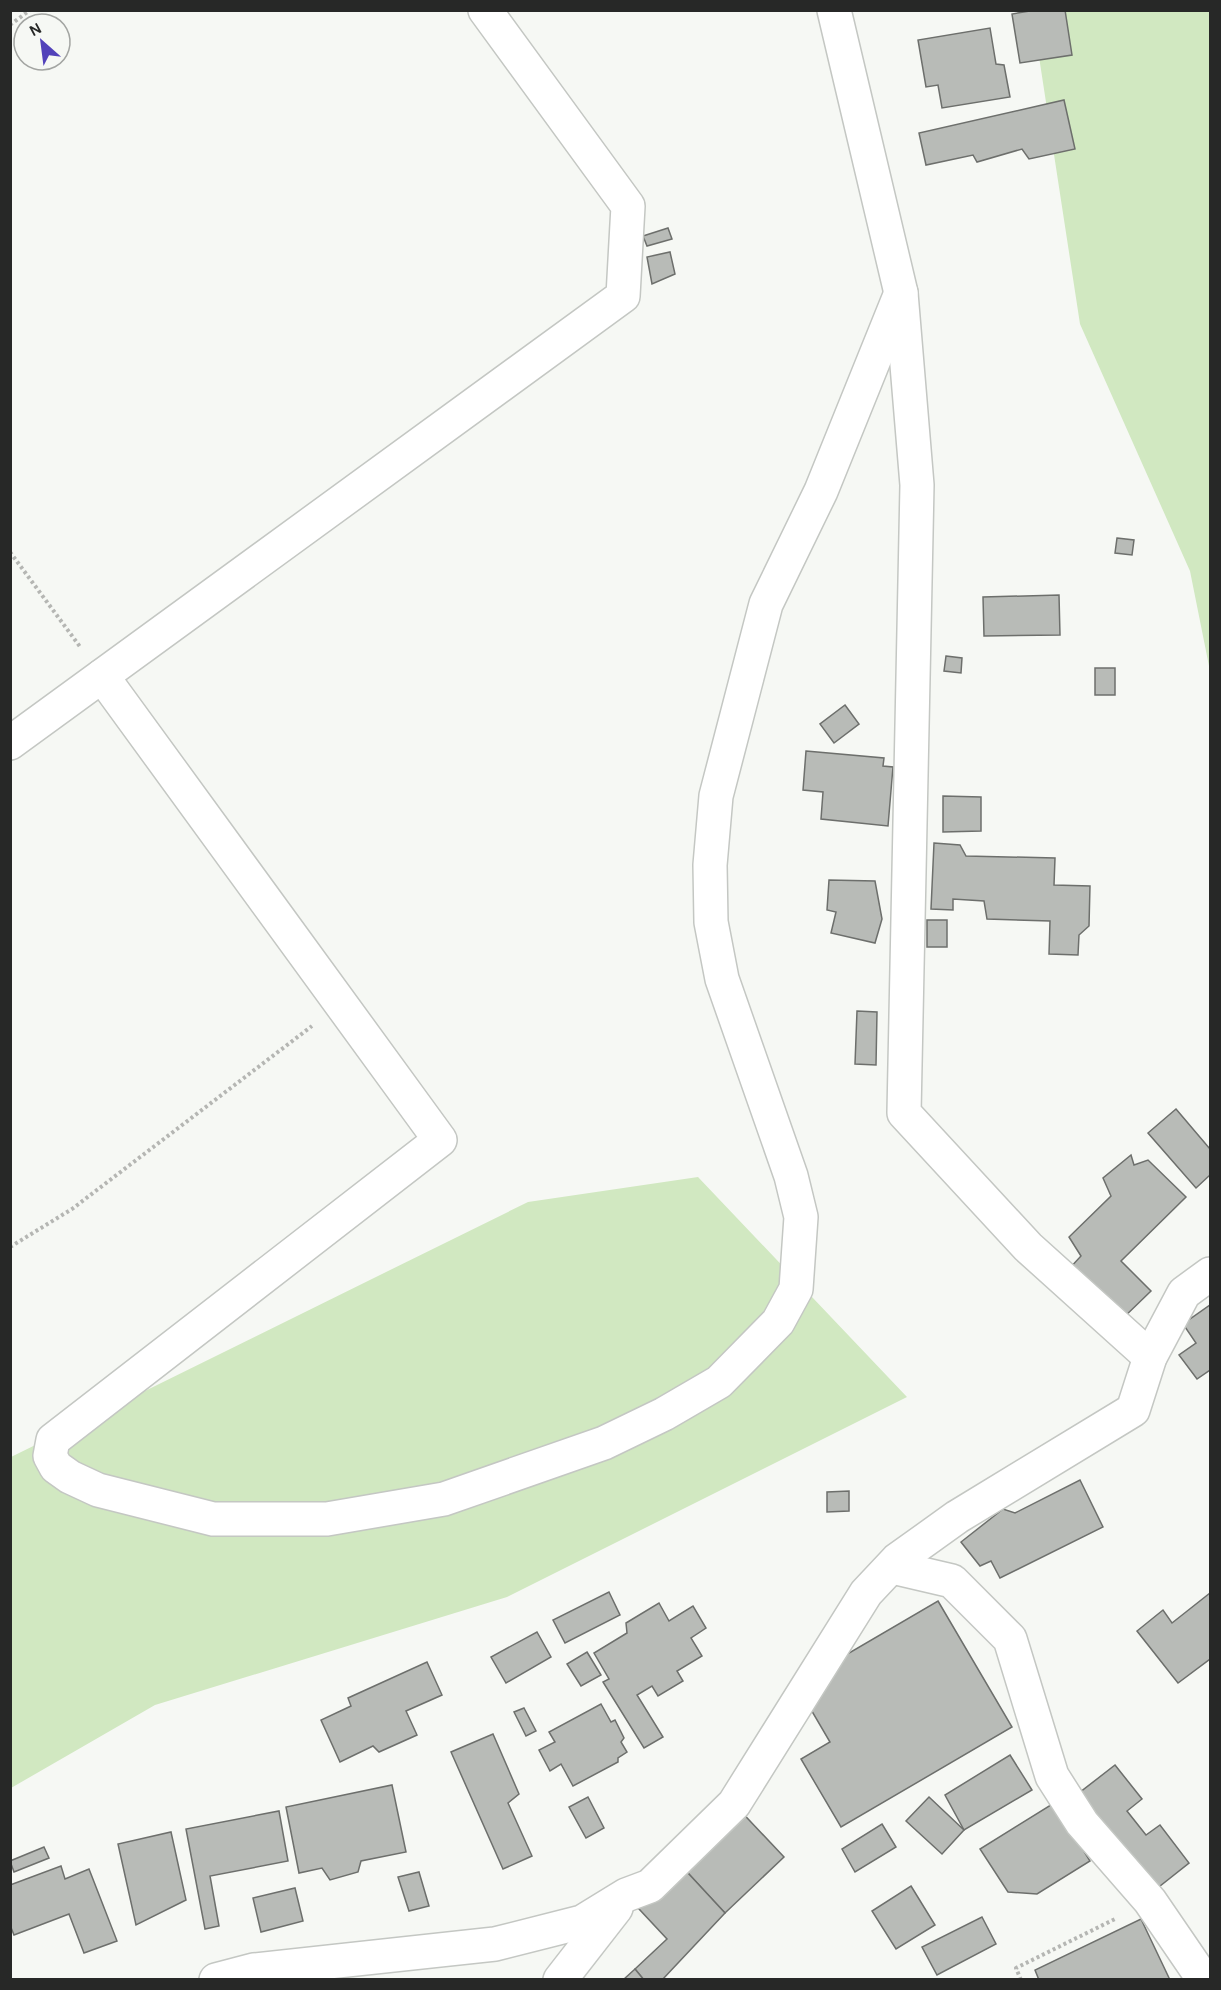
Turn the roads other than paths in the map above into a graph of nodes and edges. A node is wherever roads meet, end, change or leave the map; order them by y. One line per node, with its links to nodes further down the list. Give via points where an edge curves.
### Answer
1 (485, 10): 4 (street, via 628,206 623,297)
2 (834, 10): 3 (street)
3 (901, 293): 4 (street, via 821,492 766,604 716,796 710,865 711,922 723,979 791,1176 801,1217 796,1289 778,1322 718,1382 604,1443 444,1499 327,1519 213,1519 98,1490 56,1467 50,1456 52,1440 440,1140); 7 (street, via 917,486 904,1113 1028,1246)
4 (102, 676): 5 (street)
5 (10, 742)
6 (1210, 1274): 7 (street, via 1184,1293)
7 (1150, 1357): 8 (street, via 1133,1410 957,1516)
8 (892, 1567): 9 (street, via 866,1593 734,1804 650,1886); 12 (street, via 952,1581 1010,1639 1052,1776 1082,1823 1150,1901)
9 (626, 1895): 10 (street, via 582,1922 495,1944 254,1970); 11 (street)
10 (216, 1980)
11 (560, 1980)
12 (1204, 1980)

